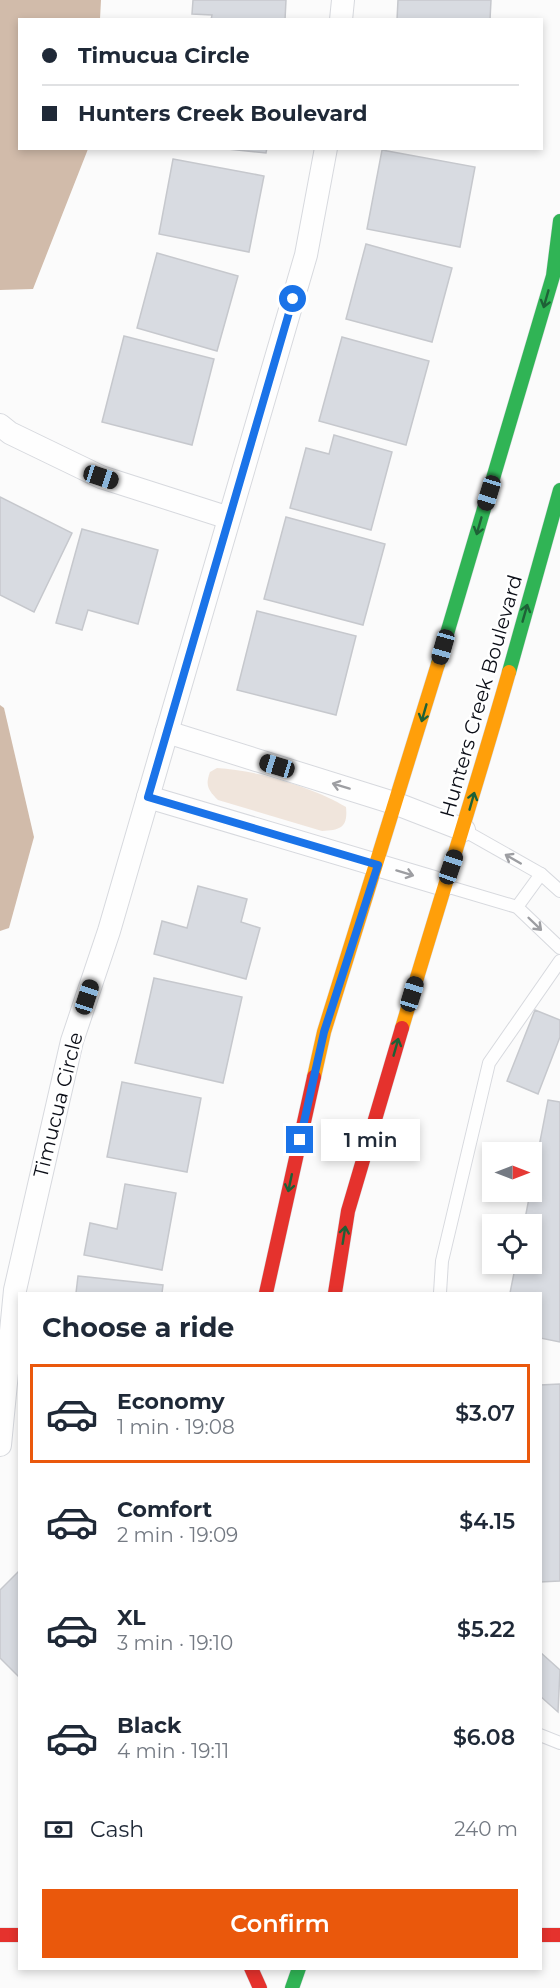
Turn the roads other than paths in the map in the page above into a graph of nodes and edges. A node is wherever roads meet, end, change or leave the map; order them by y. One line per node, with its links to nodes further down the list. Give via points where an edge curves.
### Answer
1 (343, 0): 2 (street)
2 (341, 18)
3 (326, 150): 7 (street, Timucua Circle, via 306,255)
4 (560, 221): 10 (main road, one-way to 10, via 553,276)
5 (0, 425): 7 (street, via 101,477)
6 (560, 490): 11 (main road, Hunters Creek Boulevard, one-way to 6)
7 (229, 518): 8 (street, Timucua Circle)
8 (167, 732): 9 (street, Timucua Circle); 10 (street, one-way to 8)
9 (148, 797): 12 (street); 19 (street, Timucua Circle, via 72,1041)
10 (397, 804): 11 (street); 12 (main road)
11 (464, 830): 13 (lane, one-way to 11); 14 (main road, Hunters Creek Boulevard)
12 (378, 865): 14 (street, one-way to 14); 20 (main road, one-way to 20, via 324,1032)
13 (541, 874): 15 (lane); 16 (lane)
14 (444, 885): 16 (lane); 21 (main road, Hunters Creek Boulevard, one-way to 14, via 348,1210)
15 (560, 891)
16 (517, 907): 17 (lane, one-way to 17)
17 (560, 948)
18 (560, 961): 22 (lane, via 489,1063 442,1262)
19 (7, 1289): 23 (street, Timucua Circle)
20 (266, 1292)
21 (335, 1292)
22 (440, 1292)
23 (0, 1445)
24 (542, 1736): 25 (lane)
25 (560, 1743)
26 (0, 1935): 27 (main road)
27 (18, 1935)
28 (542, 1935): 29 (main road)
29 (560, 1935)
30 (252, 1970): 32 (main road)
31 (297, 1970): 33 (main road)
32 (260, 1988)
33 (292, 1988)

